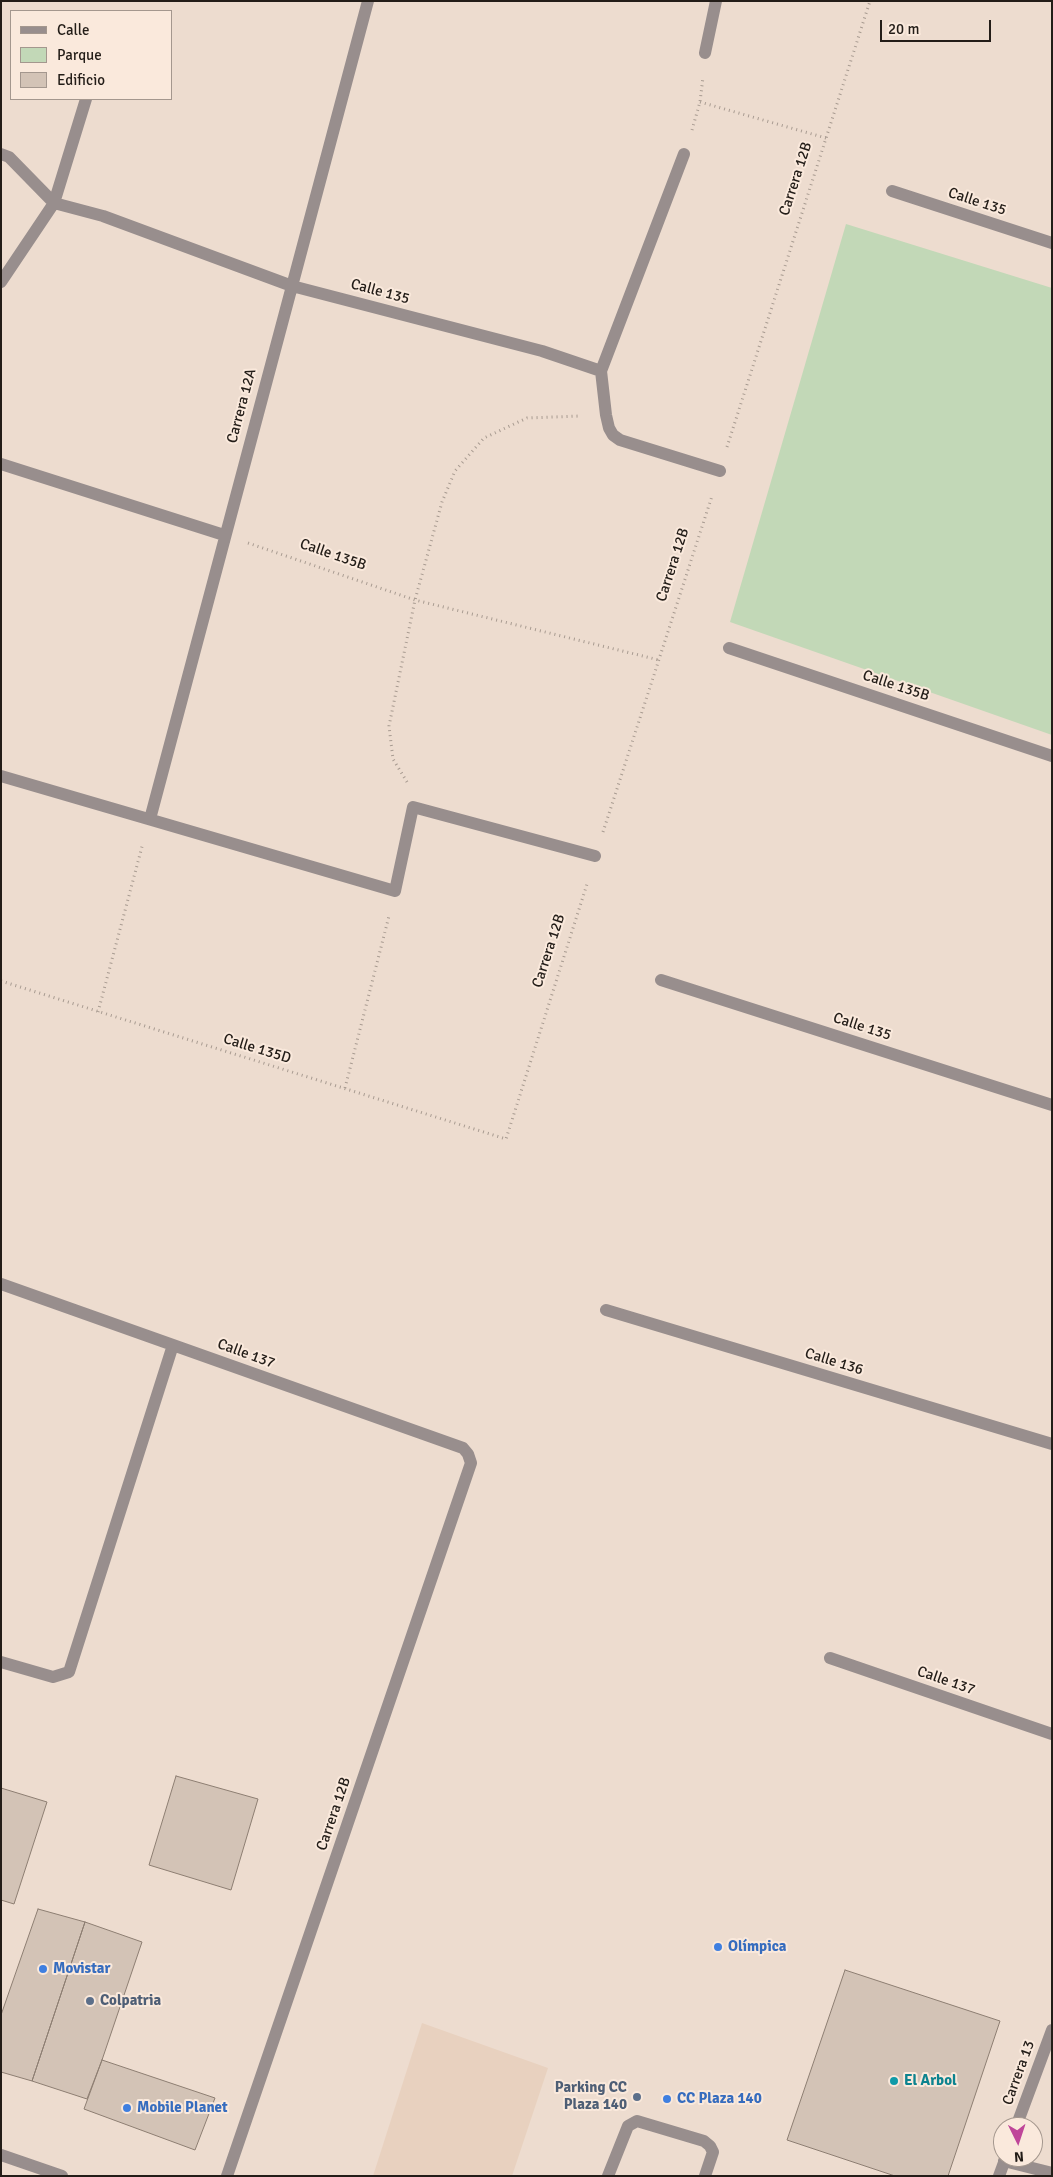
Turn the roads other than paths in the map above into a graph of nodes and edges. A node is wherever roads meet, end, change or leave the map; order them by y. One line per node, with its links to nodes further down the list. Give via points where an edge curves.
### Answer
1 (368, 1): 11 (street, Carrera 12A)
2 (716, 1): 3 (street)
3 (705, 53)
4 (86, 100): 8 (street)
5 (1, 154): 8 (street, via 9,157)
6 (684, 154): 12 (street)
7 (892, 191): 9 (street, Calle 135)
8 (54, 203): 10 (street); 11 (street, Calle 135, via 103,216)
9 (1052, 244)
10 (1, 282)
11 (292, 286): 12 (street, Calle 135, via 542,351); 15 (street, Carrera 12A)
12 (601, 371): 14 (street, via 609,428 620,440)
13 (1, 464): 15 (street)
14 (720, 471)
15 (224, 535): 19 (street, Carrera 12A)
16 (729, 648): 17 (street, Calle 135B)
17 (1052, 756)
18 (1, 776): 19 (street)
19 (150, 819): 20 (street, via 395,891 413,807)
20 (596, 856)
21 (661, 980): 22 (street, Calle 135)
22 (1052, 1105)
23 (1, 1284): 25 (street, Calle 137)
24 (606, 1310): 26 (street, Calle 136)
25 (173, 1345): 27 (street, Calle 137, via 463,1448); 29 (street, via 69,1672 53,1678)
26 (1052, 1444)
27 (471, 1463): 37 (street, Carrera 12B)
28 (830, 1658): 30 (street, Calle 137)
29 (1, 1662)
30 (1052, 1734)
31 (1052, 2030): 32 (street, Carrera 13)
32 (1020, 2117)
33 (1, 2155): 36 (street)
34 (1032, 2167): 35 (street)
35 (1052, 2173)
36 (62, 2176)
37 (227, 2176)
38 (608, 2176): 39 (street, via 628,2126 637,2120 704,2141 713,2152)
39 (705, 2176)

